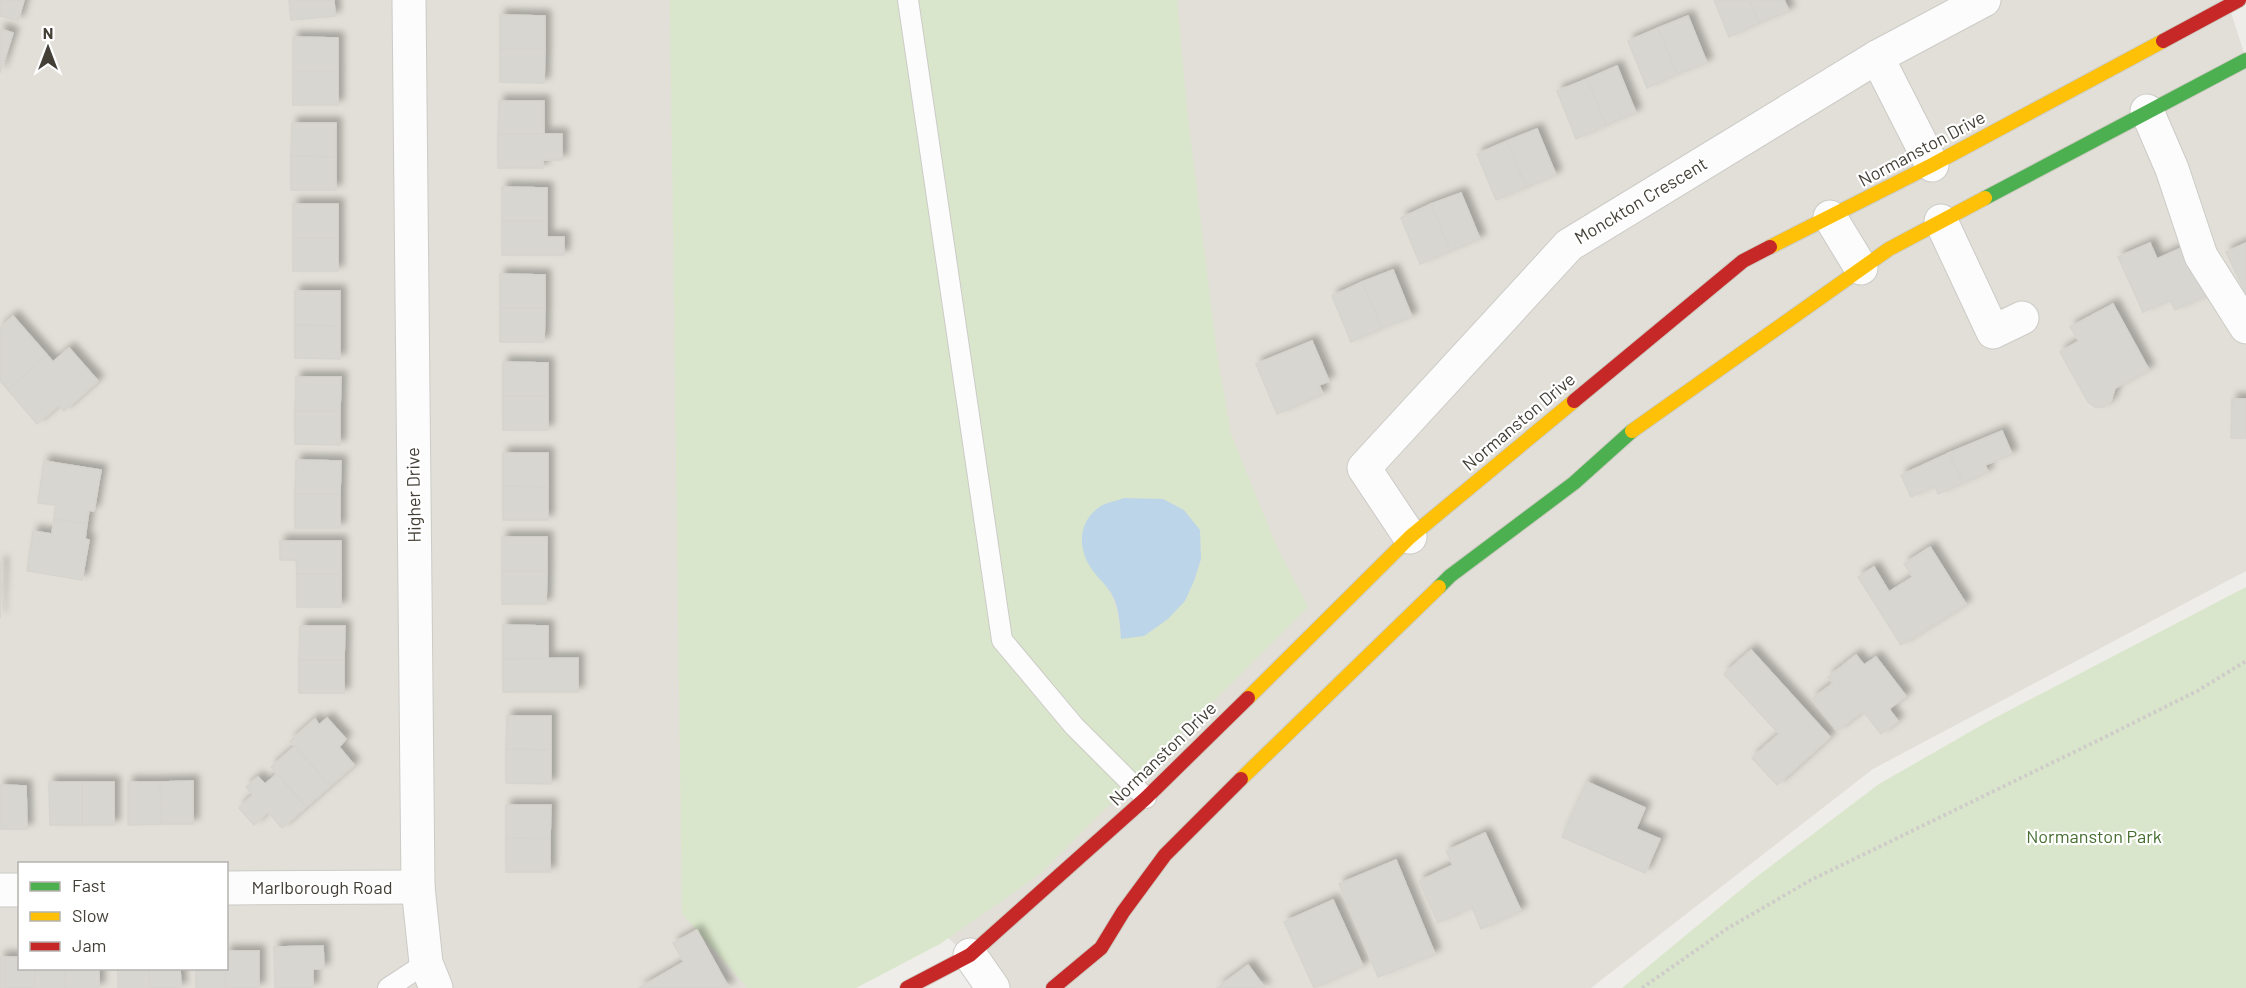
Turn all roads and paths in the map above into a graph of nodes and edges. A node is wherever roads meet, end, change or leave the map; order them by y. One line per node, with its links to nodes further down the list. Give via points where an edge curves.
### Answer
1 (410, 0): 17 (street, Higher Drive)
2 (908, 0): 16 (lane, via 1002,640 1074,726)
3 (1984, 0): 5 (street, Monckton Crescent)
4 (2239, 0): 8 (main road, Normanston Drive)
5 (1877, 57): 8 (street); 14 (street, Monckton Crescent, via 1569,245 1364,468)
6 (2246, 60): 7 (main road)
7 (2147, 111): 10 (main road); 13 (street, via 2172,169 2201,256)
8 (1932, 165): 9 (main road, Normanston Drive)
9 (1830, 217): 11 (street); 14 (main road, Normanston Drive, via 1743,261)
10 (1941, 221): 11 (main road); 12 (street, via 1993,332)
11 (1861, 268): 26 (main road, via 1638,425 1574,483 1450,576 1165,855 1101,948)
12 (2022, 318)
13 (2246, 327)
14 (1410, 537): 16 (main road, Normanston Drive)
15 (2246, 660): 27 (path, via 2199,690 1810,880 1728,928)
16 (1146, 798): 21 (main road, Normanston Drive)
17 (418, 887): 18 (street, Marlborough Road); 22 (street, Higher Drive)
18 (228, 888)
19 (0, 890): 20 (street)
20 (18, 890)
21 (970, 955): 24 (main road, Normanston Drive); 25 (street)
22 (431, 976): 23 (lane)
23 (388, 988)
24 (907, 988)
25 (993, 988)
26 (1053, 988)
27 (1642, 988)

